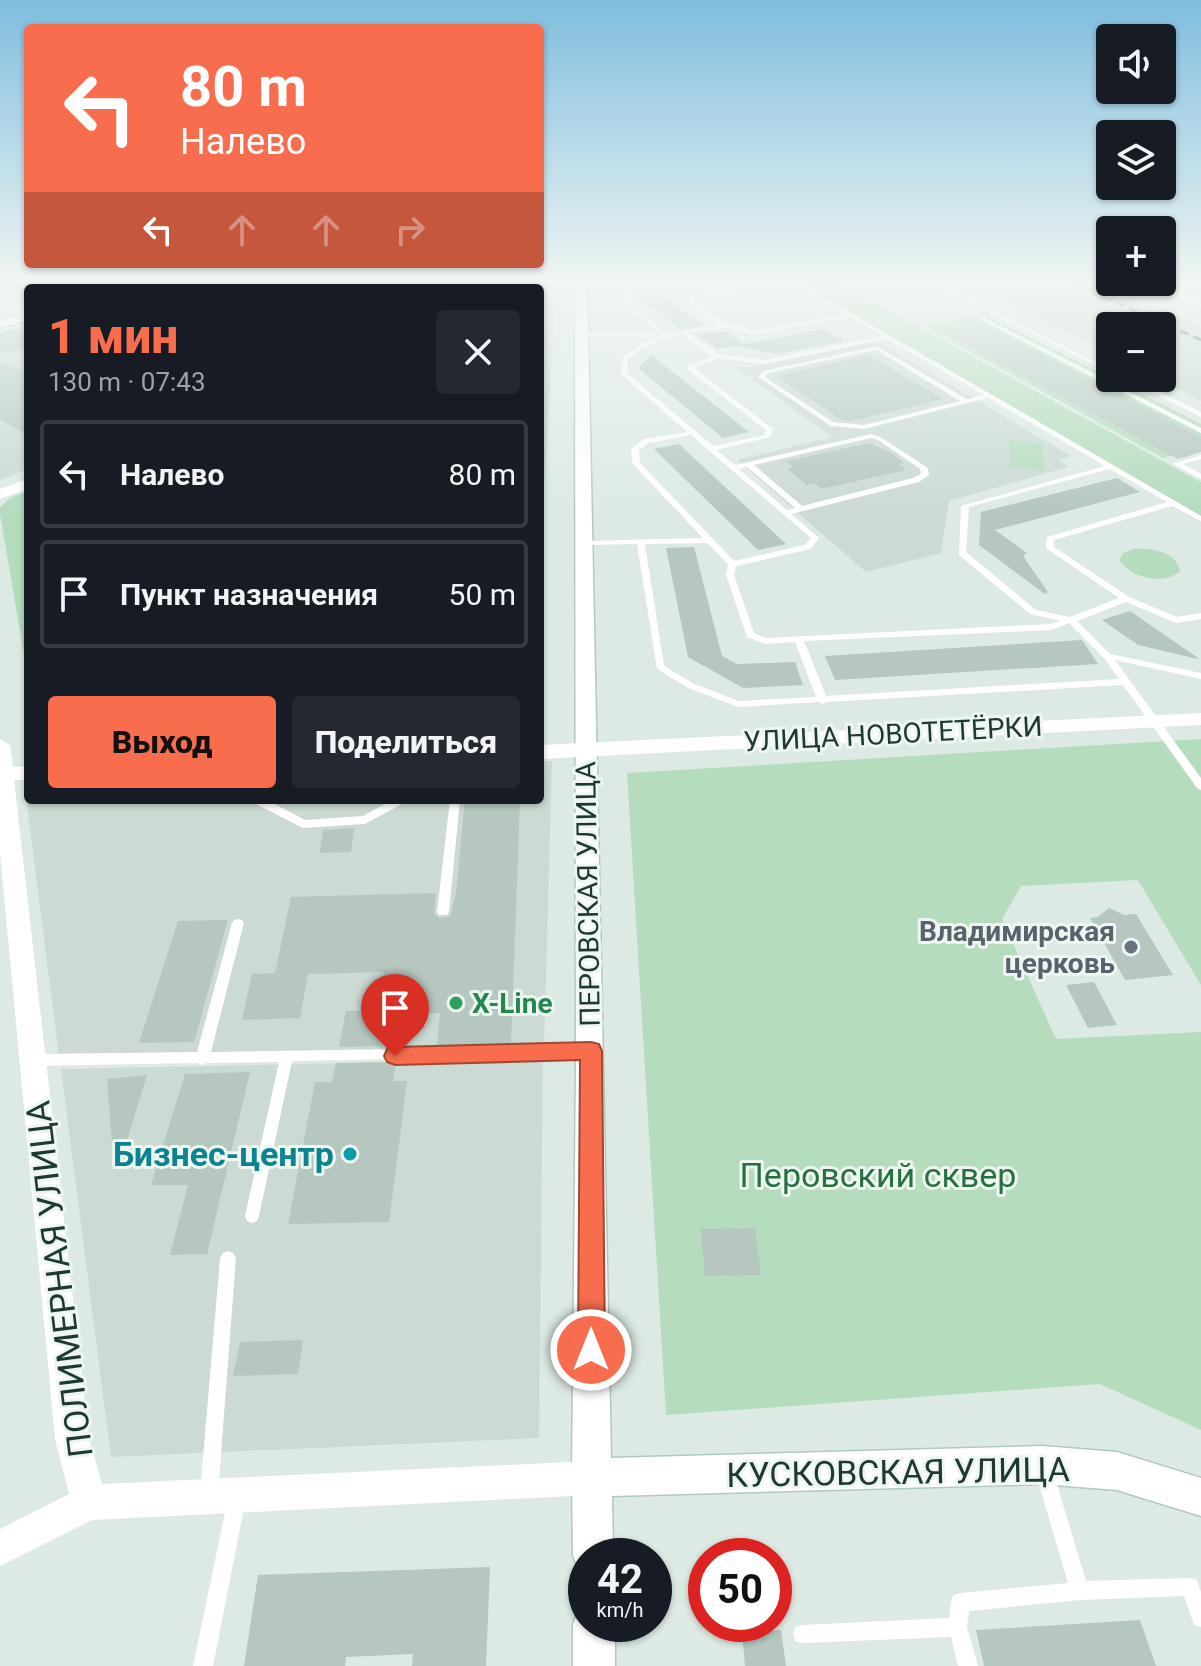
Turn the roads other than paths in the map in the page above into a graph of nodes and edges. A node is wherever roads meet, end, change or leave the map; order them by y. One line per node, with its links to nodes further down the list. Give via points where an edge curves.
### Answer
1 (582, 358): 32 (main road, ПЕРОВСКАЯ УЛИЦА)
2 (625, 358): 17 (lane, via 624,374)
3 (713, 358): 18 (lane, via 689,368 770,429 768,436)
4 (731, 358): 10 (lane)
5 (785, 358): 10 (lane)
6 (832, 358): 11 (lane)
7 (893, 358): 14 (lane)
8 (924, 358): 13 (lane)
9 (1058, 358): 16 (lane)
10 (764, 362): 11 (lane)
11 (775, 370): 14 (lane, via 761,377 831,424 846,427)
12 (1154, 392): 15 (lane)
13 (989, 396): 14 (lane); 21 (lane)
14 (965, 401)
15 (1201, 415)
16 (1201, 431)
17 (693, 433): 18 (lane); 30 (lane, via 647,441 635,449 636,463)
18 (711, 449): 22 (lane)
19 (1201, 457): 23 (lane, via 1177,464)
20 (748, 464): 22 (lane); 27 (lane); 27 (lane, via 871,436 924,468 925,475 916,480)
21 (1111, 467): 26 (lane); 36 (lane, via 965,506 962,553 1033,612)
22 (733, 468): 28 (lane)
23 (1201, 477)
24 (24, 485): 25 (street)
25 (0, 494)
26 (1173, 503): 29 (lane); 34 (lane, via 1050,539 1050,548)
27 (801, 509): 28 (lane)
28 (785, 513): 33 (lane, via 815,538 808,547)
29 (1201, 519)
30 (710, 540): 31 (lane); 33 (lane)
31 (641, 542): 32 (lane); 41 (lane, via 660,667 738,704)
32 (584, 543): 45 (main road, ПЕРОВСКАЯ УЛИЦА)
33 (732, 564): 37 (lane, via 730,575 750,635 765,641)
34 (1126, 599): 35 (lane, via 1176,620); 36 (lane)
35 (1201, 616)
36 (1071, 620): 37 (lane, via 1052,627); 38 (lane)
37 (798, 639): 41 (lane)
38 (1107, 656): 39 (lane); 40 (lane)
39 (1201, 676)
40 (1125, 682): 41 (lane); 43 (lane)
41 (823, 701)
42 (1201, 719): 43 (street, УЛИЦА НОВОТЕТЁРКИ)
43 (1154, 722): 45 (street, УЛИЦА НОВОТЕТЁРКИ); 48 (lane)
44 (0, 745): 47 (street, ПОЛИМЕРНАЯ УЛИЦА)
45 (586, 750): 46 (street, УЛИЦА НОВОТЕТЁРКИ); 54 (main road, ПЕРОВСКАЯ УЛИЦА)
46 (544, 752)
47 (16, 773): 57 (street, ПОЛИМЕРНАЯ УЛИЦА)
48 (1201, 786)
49 (266, 804): 50 (lane, via 303,824 365,820)
50 (393, 804)
51 (455, 804): 52 (lane)
52 (443, 912)
53 (238, 923): 56 (lane)
54 (591, 1051): 55 (lane); 61 (main road, ПЕРОВСКАЯ УЛИЦА)
55 (286, 1058): 56 (lane); 58 (lane)
56 (202, 1059): 57 (lane)
57 (34, 1060): 64 (street, ПОЛИМЕРНАЯ УЛИЦА, via 72,1439)
58 (252, 1216)
59 (228, 1258): 62 (lane)
60 (1042, 1465): 61 (main road, КУСКОВСКАЯ УЛИЦА); 63 (main road, КУСКОВСКАЯ УЛИЦА, via 1117,1471); 67 (lane)
61 (591, 1478): 62 (street); 65 (main road, ПЕРОВСКАЯ УЛИЦА)
62 (223, 1494): 64 (street); 72 (lane)
63 (1201, 1497)
64 (89, 1503): 66 (street)
65 (593, 1538)
66 (0, 1548)
67 (1080, 1591): 68 (lane, via 1190,1587); 69 (lane, via 960,1602)
68 (1201, 1618)
69 (958, 1627): 70 (lane); 74 (lane)
70 (802, 1634)
71 (594, 1642): 73 (main road)
72 (203, 1666)
73 (594, 1666)
74 (968, 1666)

